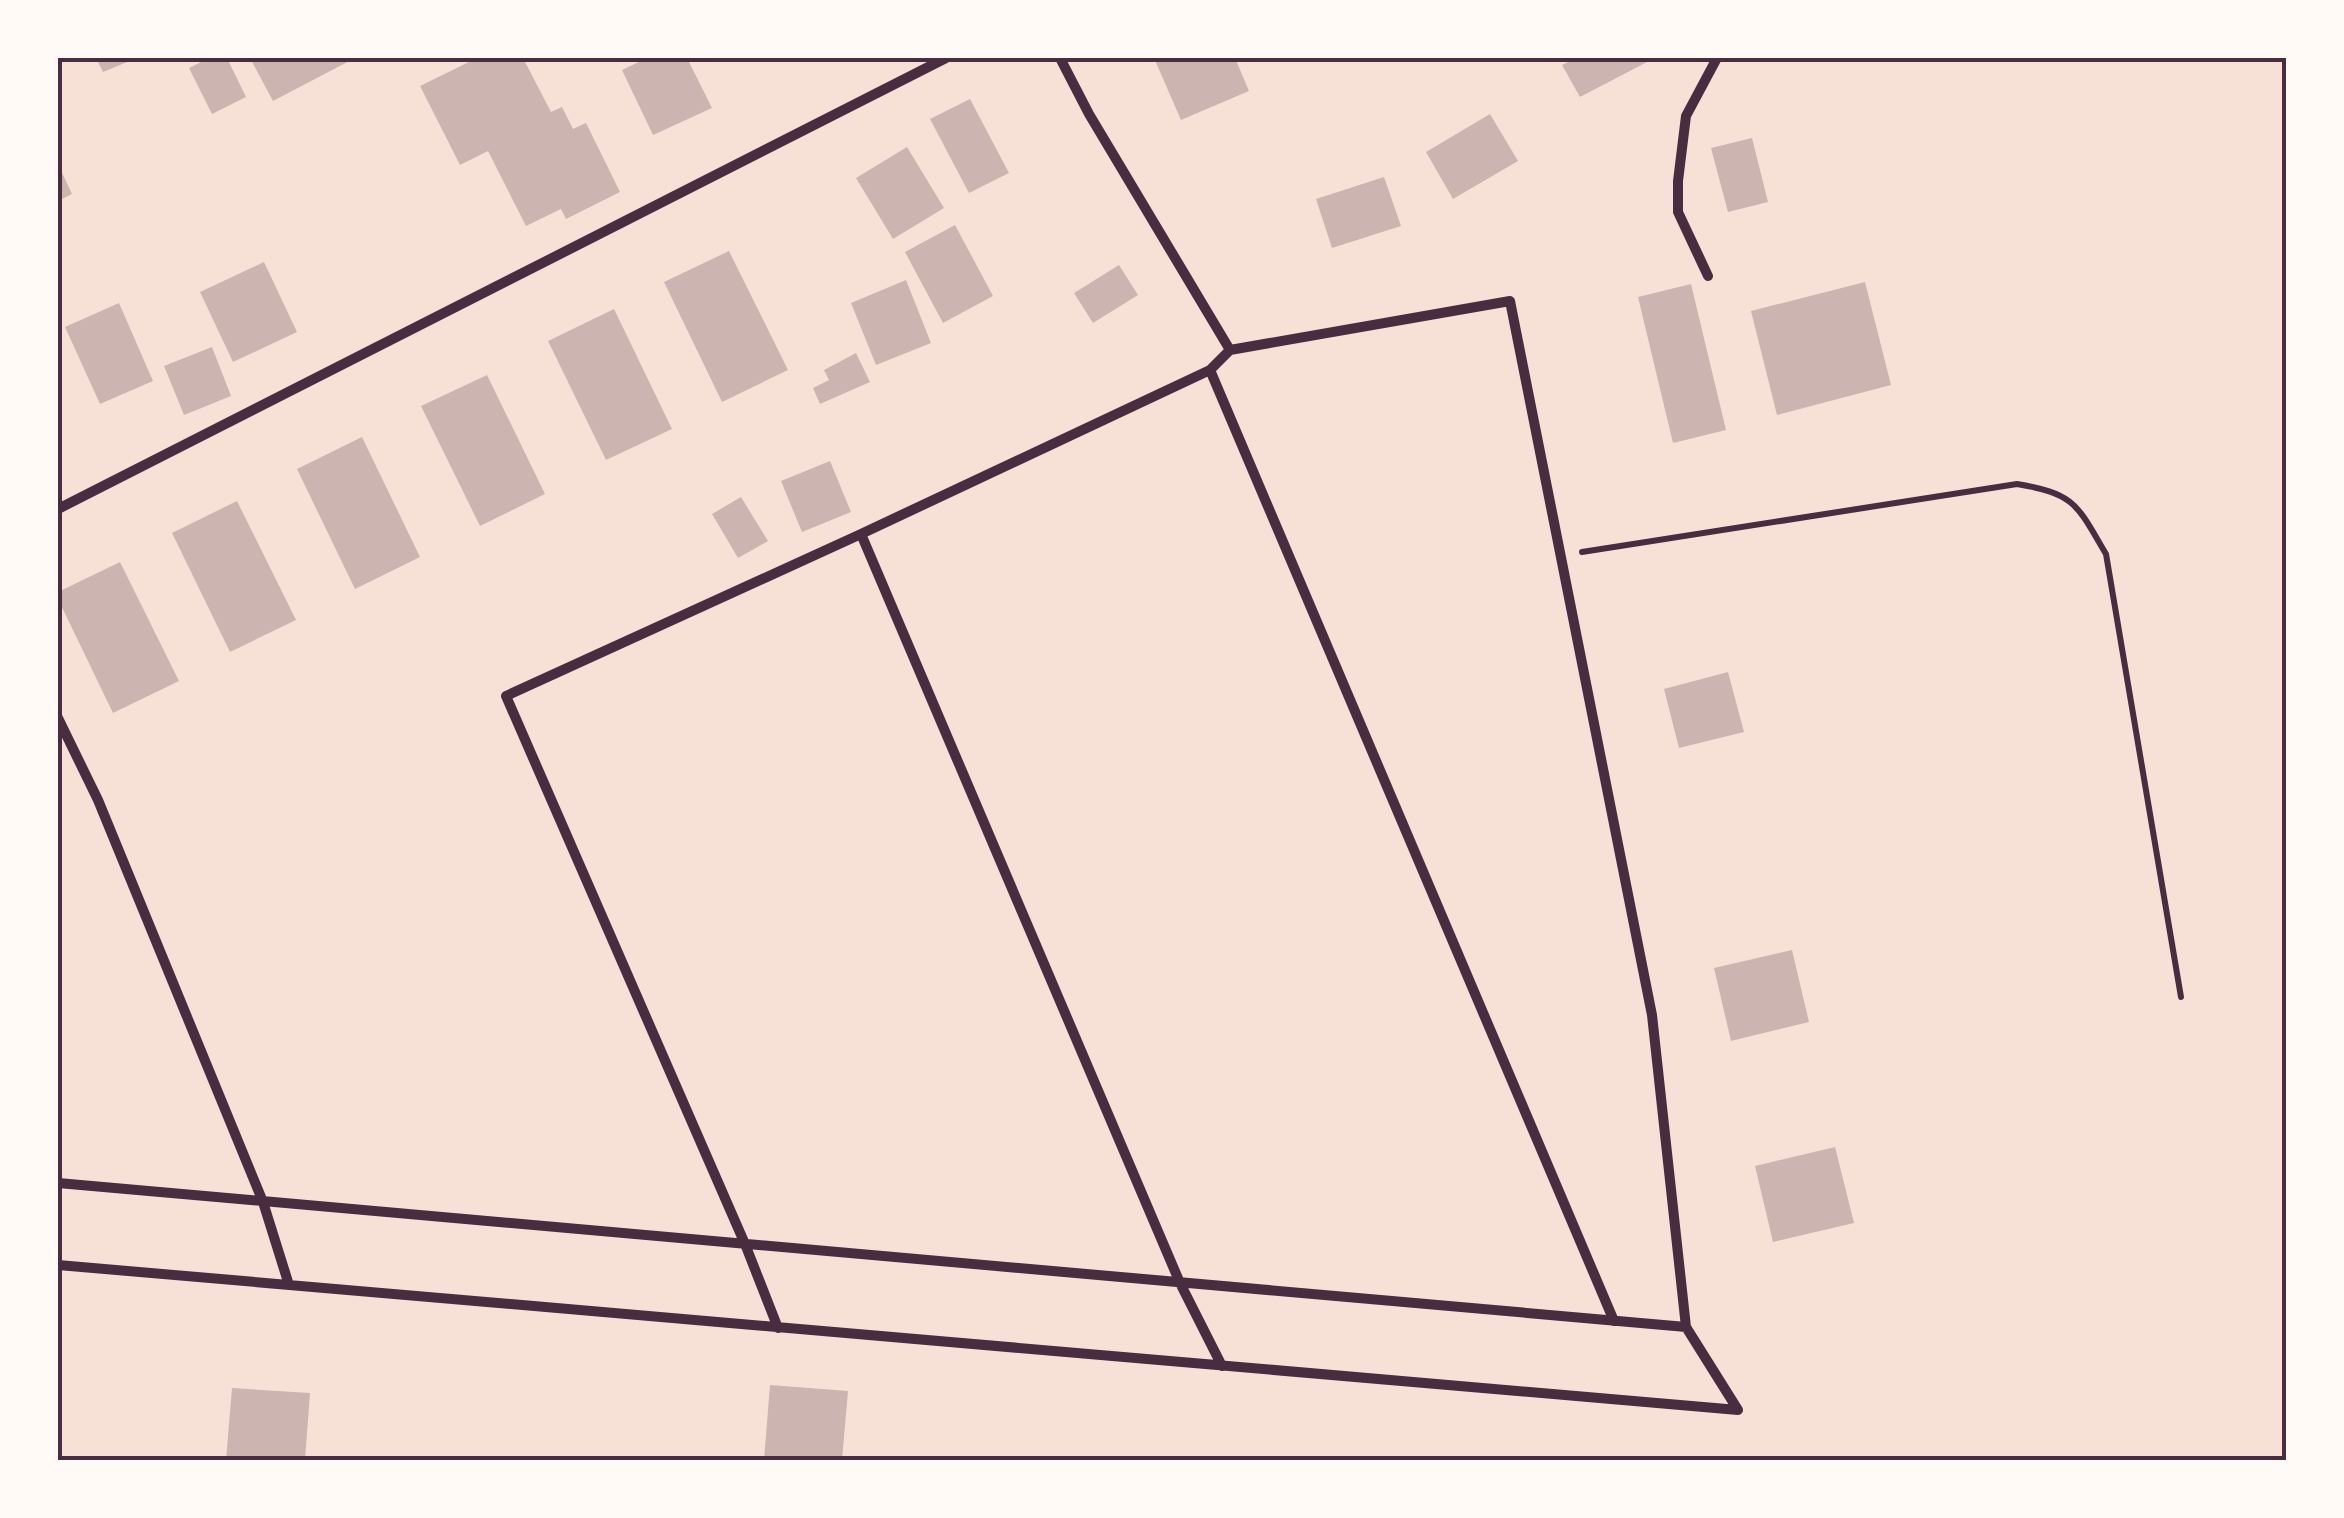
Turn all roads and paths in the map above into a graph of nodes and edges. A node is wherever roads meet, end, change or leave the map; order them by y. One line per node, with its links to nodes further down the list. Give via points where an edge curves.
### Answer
1 (946, 58): 7 (street)
2 (1060, 58): 5 (street)
3 (1717, 58): 4 (street, via 1686,116 1678,181 1678,212)
4 (1708, 276)
5 (1230, 350): 6 (street); 9 (street, via 1510,301)
6 (1210, 370): 8 (street); 18 (street)
7 (58, 508)
8 (860, 534): 14 (street, via 506,696); 16 (street)
9 (1560, 556): 11 (path, via 2018,484 2076,504 2106,554); 19 (street, via 1652,1016)
10 (58, 718): 13 (street)
11 (2181, 997)
12 (58, 1183): 13 (street)
13 (263, 1202): 14 (street); 17 (street)
14 (745, 1244): 16 (street); 20 (street)
15 (58, 1265): 17 (street)
16 (1180, 1283): 18 (street); 21 (street)
17 (289, 1285): 20 (street)
18 (1614, 1321): 19 (street)
19 (1686, 1327): 21 (street, via 1738,1410)
20 (778, 1328): 21 (street)
21 (1222, 1366)

